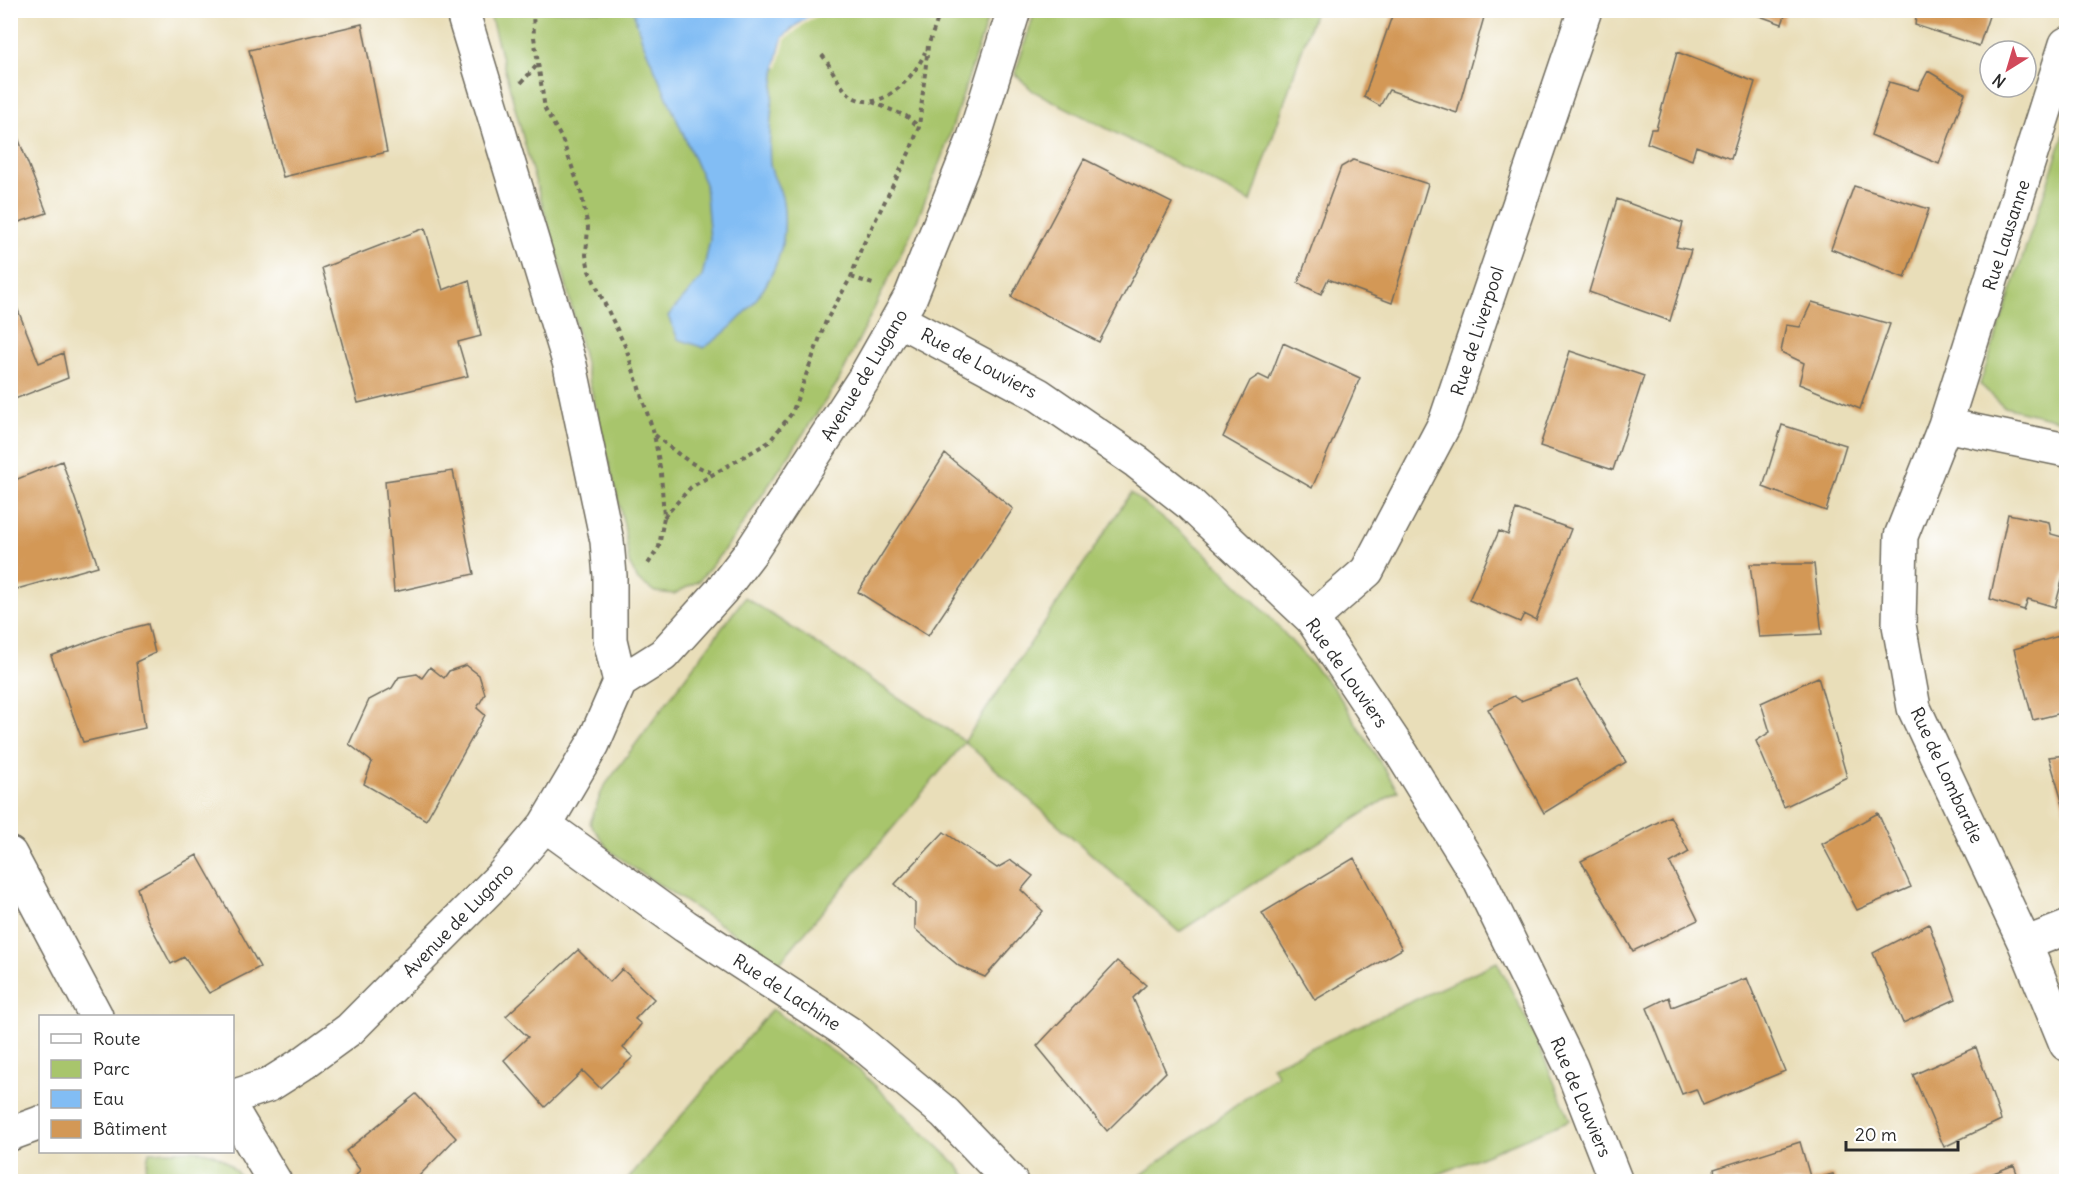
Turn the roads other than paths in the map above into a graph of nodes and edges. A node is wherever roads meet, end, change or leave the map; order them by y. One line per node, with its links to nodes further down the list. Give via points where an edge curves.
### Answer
1 (462, 10): 9 (street, via 573,376 607,541 610,640)
2 (1014, 10): 5 (street, Avenue de Lugano, via 974,138)
3 (1585, 10): 8 (street, Rue de Liverpool, via 1445,423 1367,571)
4 (2067, 45): 6 (street, Rue Lausanne)
5 (899, 320): 8 (street, Rue de Louviers, via 1039,395 1137,462 1189,503); 9 (street, Avenue de Lugano, via 722,591 663,654)
6 (1945, 425): 7 (street); 13 (street, Rue de Lombardie, via 1901,536 1899,625 1914,708)
7 (2067, 450)
8 (1312, 619): 22 (street, Rue de Louviers, via 1478,877 1571,1067)
9 (620, 682): 10 (street, Avenue de Lugano, via 593,744)
10 (545, 825): 16 (street, Avenue de Lugano, via 502,876 350,1029 269,1085); 21 (street, Rue de Lachine, via 685,926 849,1033 945,1113)
11 (10, 854): 14 (street)
12 (2067, 928): 13 (street)
13 (2025, 944): 15 (street, Rue de Lombardie)
14 (95, 1015)
15 (2067, 1044)
16 (234, 1096)
17 (234, 1113): 20 (street)
18 (39, 1123): 19 (street)
19 (10, 1134)
20 (275, 1182)
21 (1011, 1182)
22 (1617, 1182)

